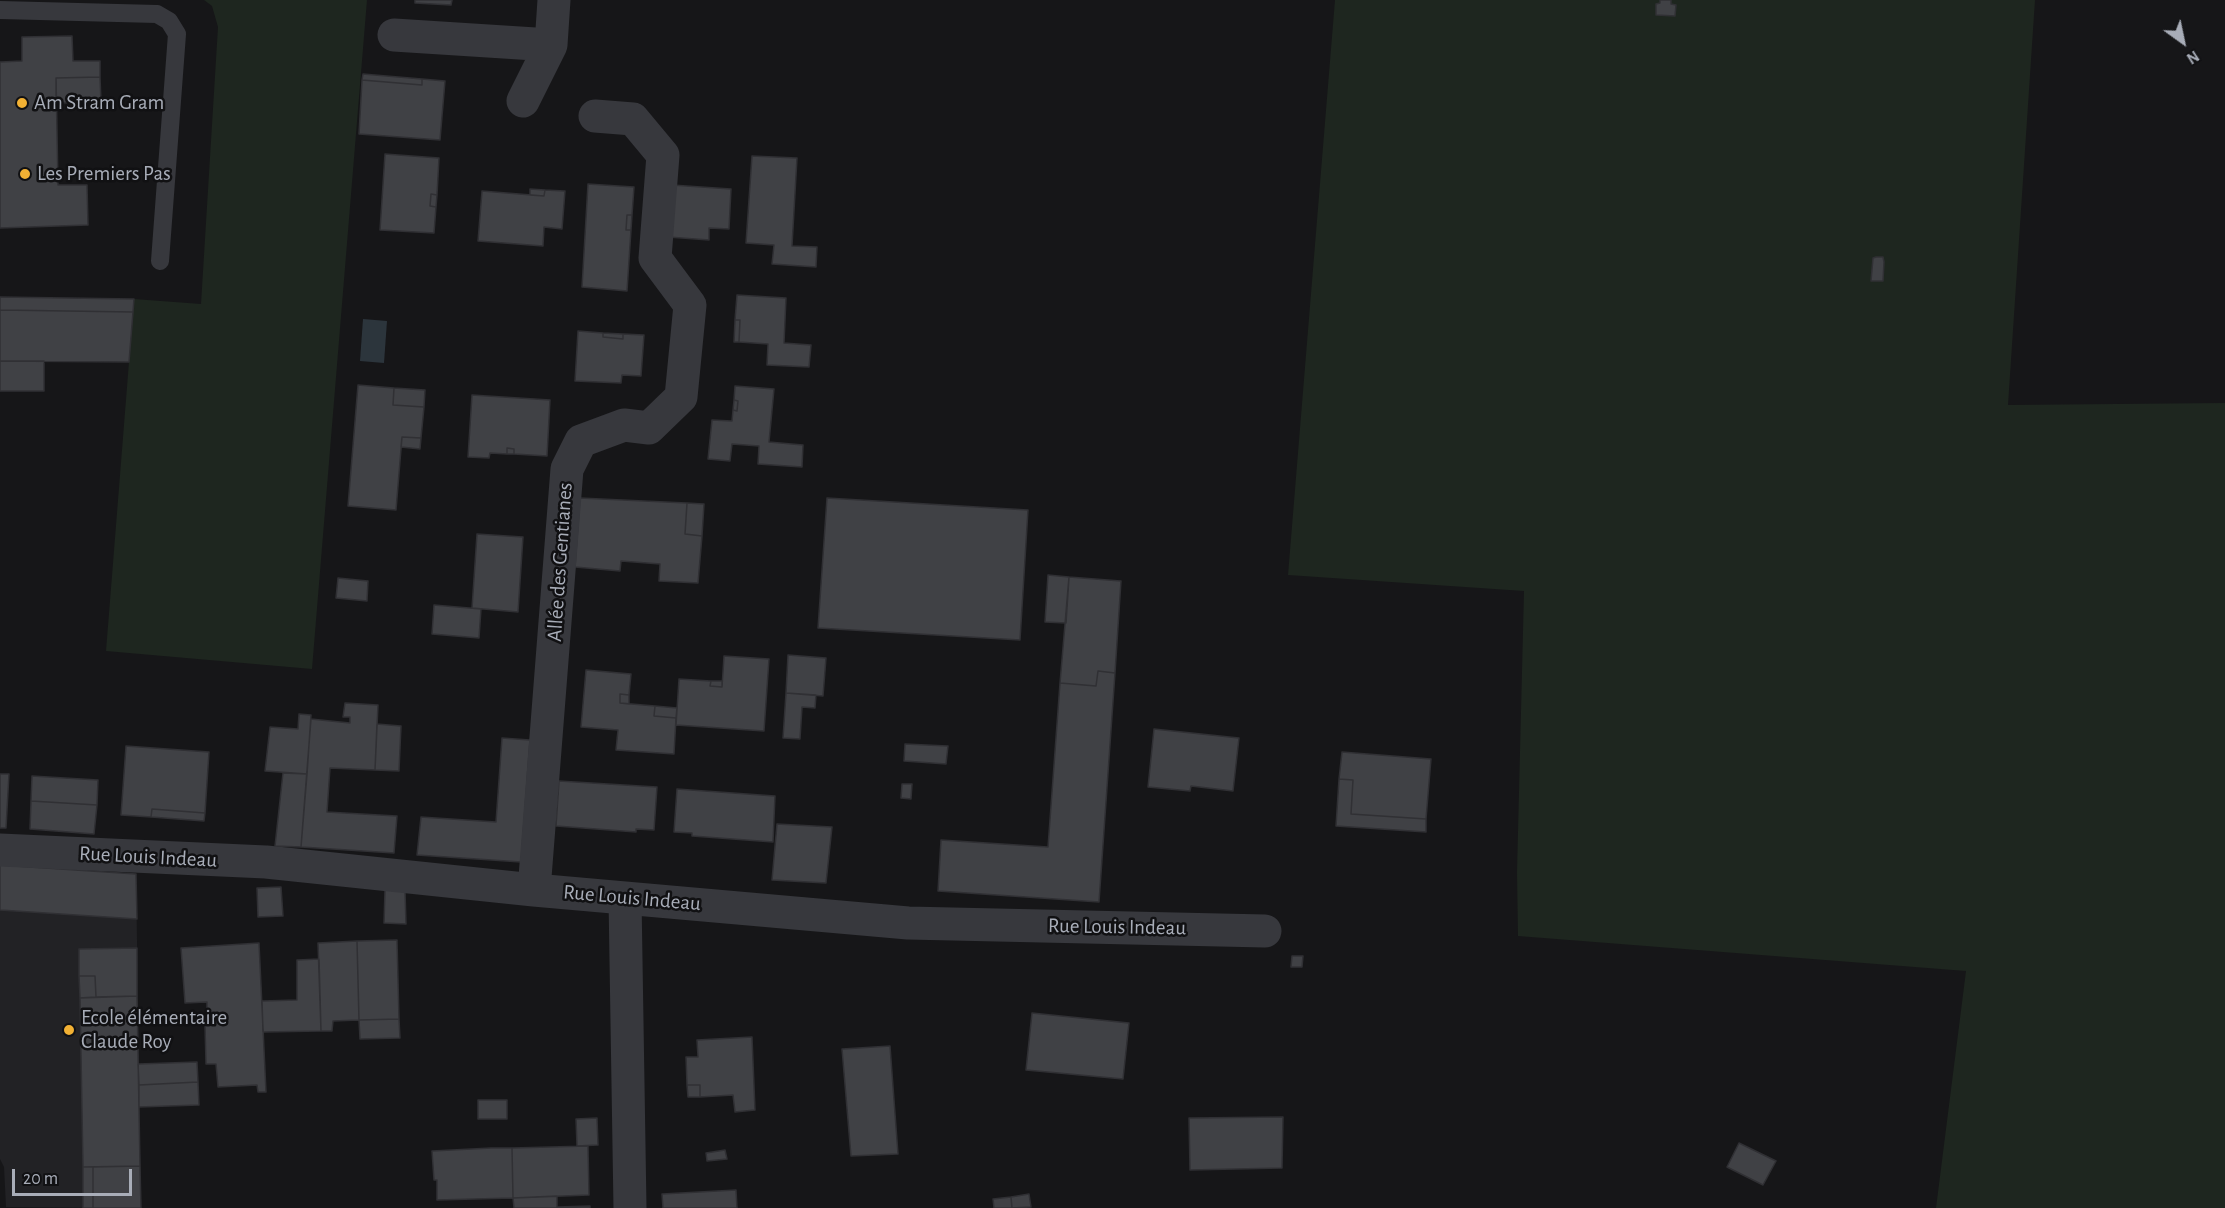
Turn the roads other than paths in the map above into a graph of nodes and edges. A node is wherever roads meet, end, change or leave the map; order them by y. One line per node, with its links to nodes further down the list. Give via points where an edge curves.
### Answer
1 (554, 0): 4 (street)
2 (0, 10): 7 (lane, via 157,14 173,27 177,34)
3 (394, 35): 4 (street)
4 (550, 45): 5 (street)
5 (523, 101)
6 (595, 116): 9 (street, Allée des Gentianes, via 633,119 663,155 655,258 690,305 681,397 649,428 624,425 581,441 567,469)
7 (160, 261)
8 (0, 850): 9 (street, Rue Louis Indeau, via 266,862)
9 (534, 890): 10 (street, Rue Louis Indeau)
10 (625, 898): 11 (street, Rue Louis Indeau, via 908,923); 12 (street)
11 (1265, 931)
12 (630, 1208)

